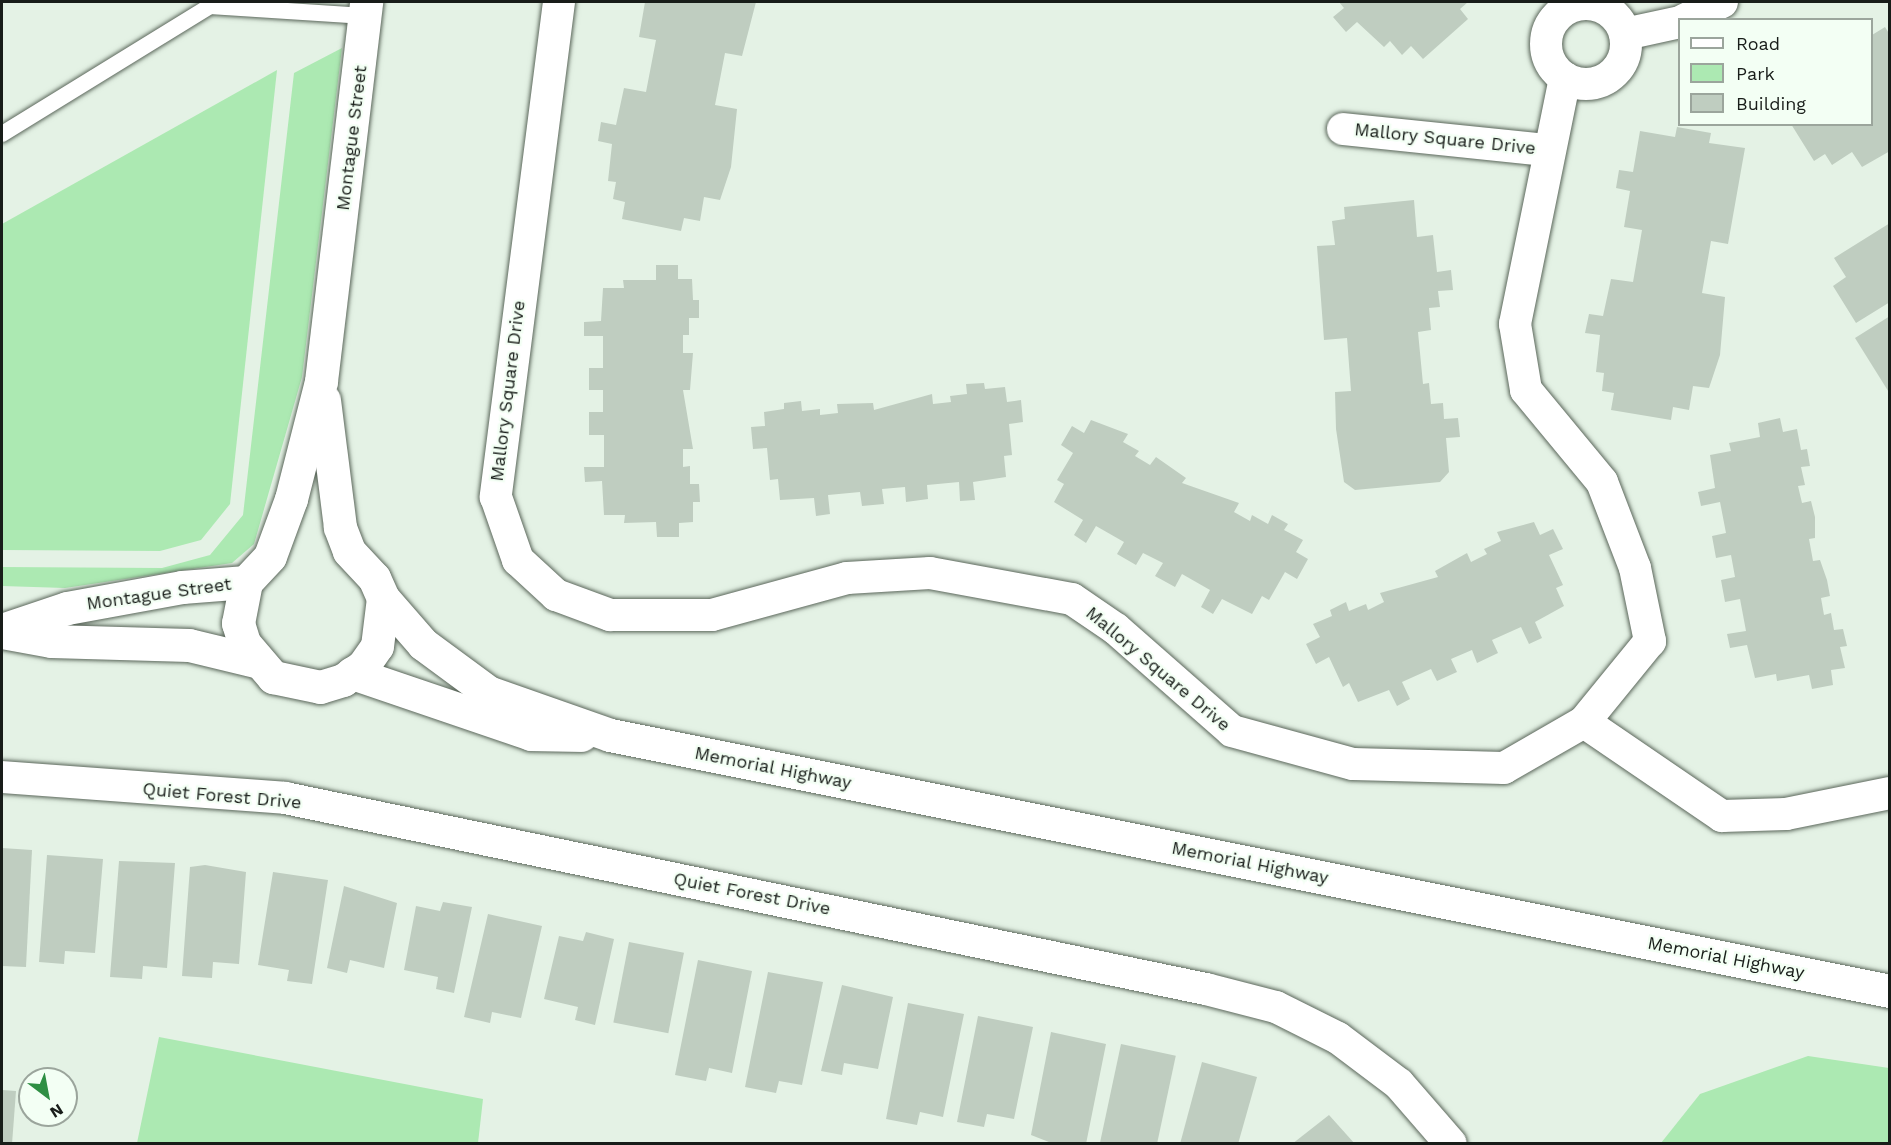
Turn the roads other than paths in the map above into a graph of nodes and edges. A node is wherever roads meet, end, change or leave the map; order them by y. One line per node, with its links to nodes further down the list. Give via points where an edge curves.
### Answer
1 (559, 2): 18 (street, Mallory Square Drive, via 496,496 518,560 556,595 609,615 712,615 848,578 930,573 1008,585 1072,599 1125,636 1232,731 1353,764 1504,768)
2 (1722, 2): 5 (street)
3 (1578, 3): 7 (street, via 1603,7); 8 (street, via 1555,18 1547,36 1548,57)
4 (365, 9): 10 (lane, via 210,6); 12 (street, Montague Street)
5 (1688, 18)
6 (1678, 22): 7 (street)
7 (1625, 34): 8 (street, via 1623,61 1615,72 1591,83)
8 (1565, 78): 11 (street, Mallory Square Drive)
9 (1343, 129): 11 (street, Mallory Square Drive)
10 (2, 134)
11 (1547, 150): 18 (street, Mallory Square Drive, via 1515,324 1526,390 1602,482 1635,567 1650,641)
12 (321, 381): 13 (street, Montague Street, via 280,535); 14 (street, Montague Street, via 340,527 350,551 374,578)
13 (246, 582): 15 (street, Montague Street, via 182,587 67,608); 16 (street, via 238,623)
14 (383, 598): 17 (street, via 377,646); 19 (street, Memorial Highway, via 423,644 488,692)
15 (2, 631): 16 (street, Montague Street, via 51,641 189,645)
16 (255, 661): 17 (street, Montague Street, via 296,686 320,687)
17 (352, 674): 19 (street, Memorial Highway, via 531,734)
18 (1584, 722): 21 (street, via 1722,816 1786,814)
19 (610, 735): 22 (street, Memorial Highway)
20 (2, 777): 23 (street, Quiet Forest Drive, via 285,798 1206,989 1276,1007 1338,1038 1399,1083)
21 (1890, 793)
22 (1890, 991)
23 (1451, 1143)

